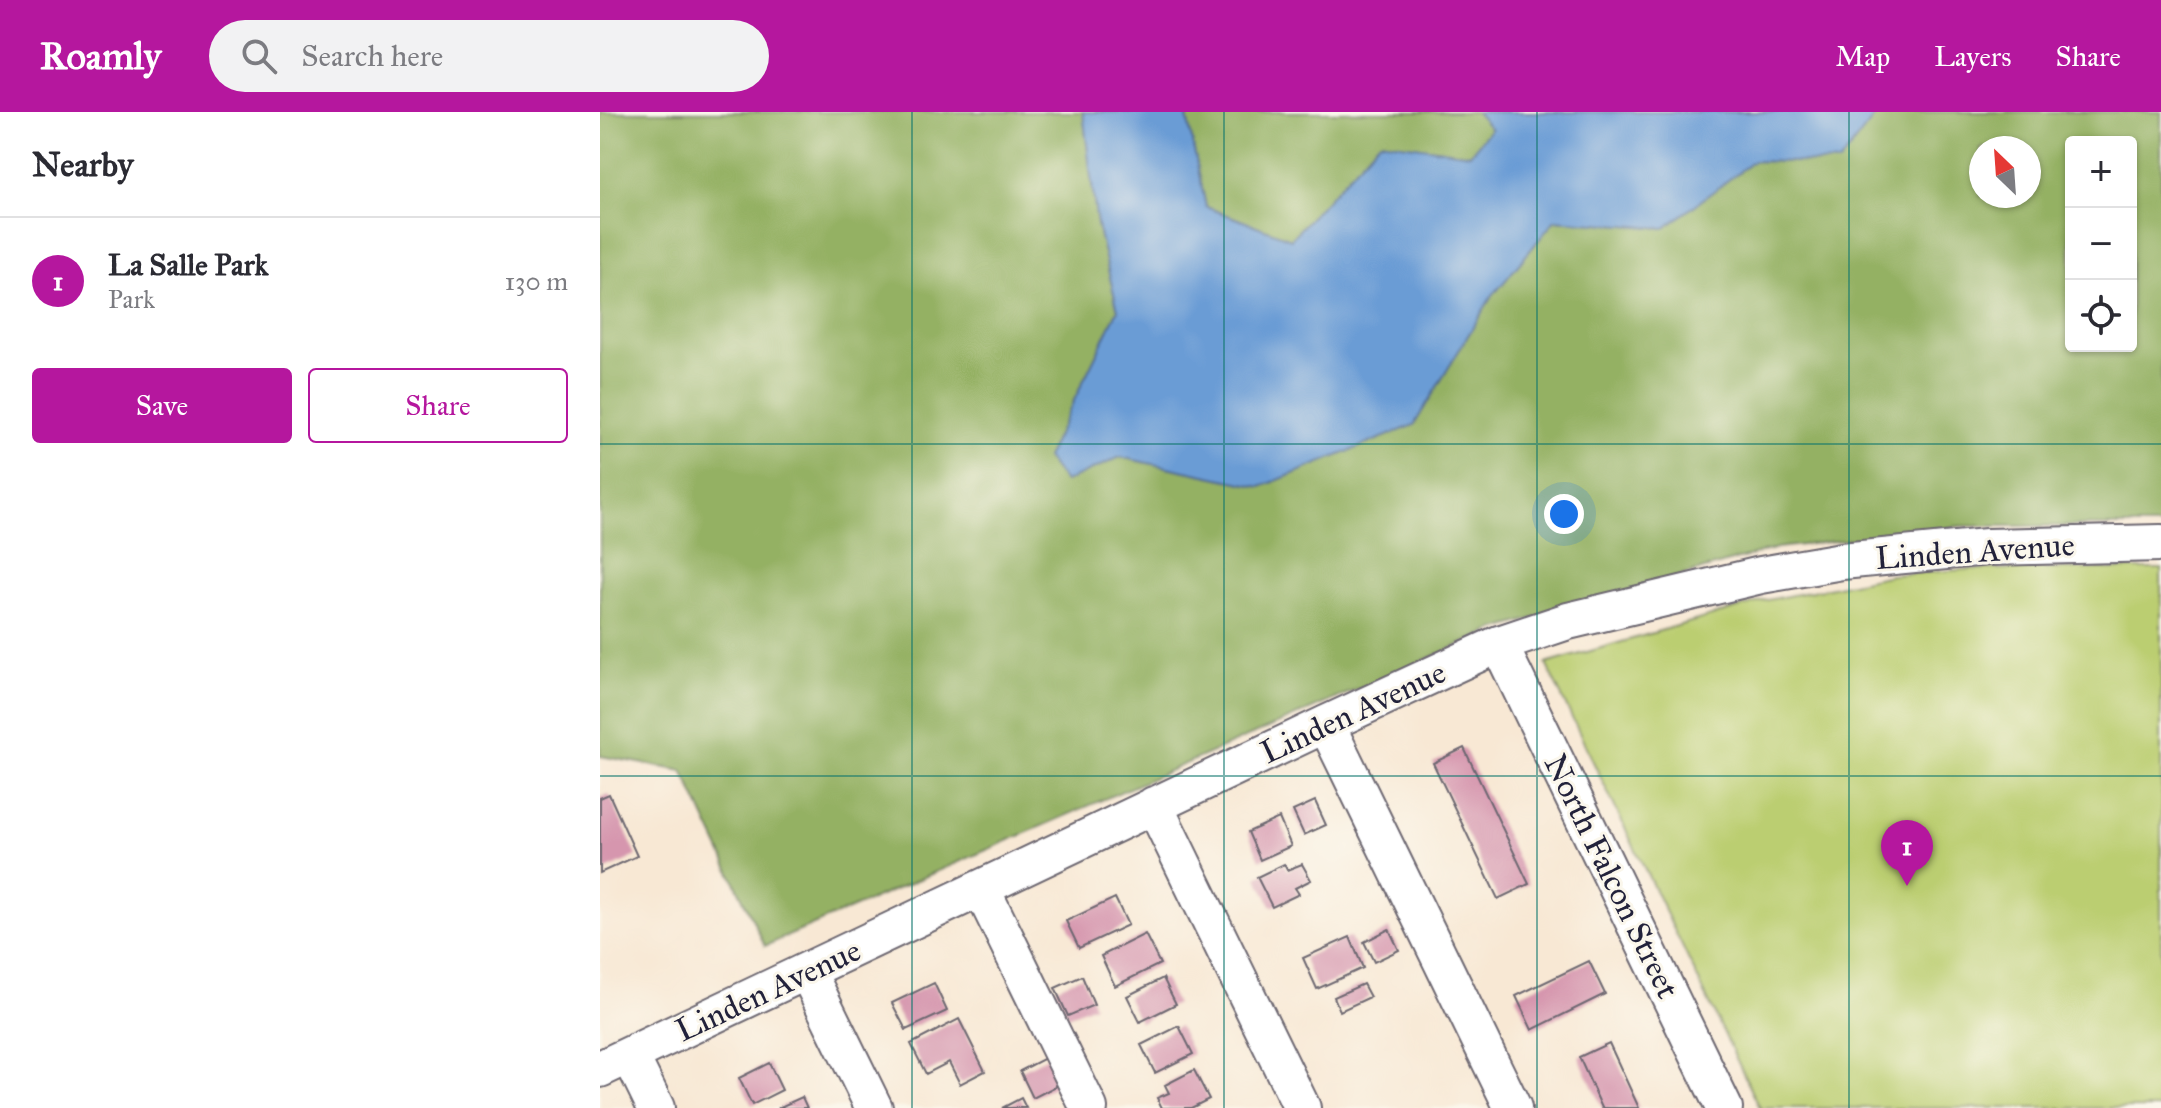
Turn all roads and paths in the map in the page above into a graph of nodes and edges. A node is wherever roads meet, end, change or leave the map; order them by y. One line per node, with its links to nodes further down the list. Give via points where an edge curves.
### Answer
1 (2161, 543): 2 (street, Linden Avenue, via 1987,547 1842,561 1659,598)
2 (1499, 644): 3 (street, Linden Avenue); 13 (street, North Falcon Street)
3 (1326, 724): 4 (street, Linden Avenue); 12 (street)
4 (1154, 805): 5 (street, Linden Avenue); 11 (street)
5 (981, 888): 6 (street, Linden Avenue); 10 (street)
6 (807, 971): 7 (street, Linden Avenue); 9 (street)
7 (615, 1062): 8 (street)
8 (656, 1108)
9 (874, 1108)
10 (1089, 1108)
11 (1302, 1108)
12 (1513, 1108)
13 (1724, 1108)

